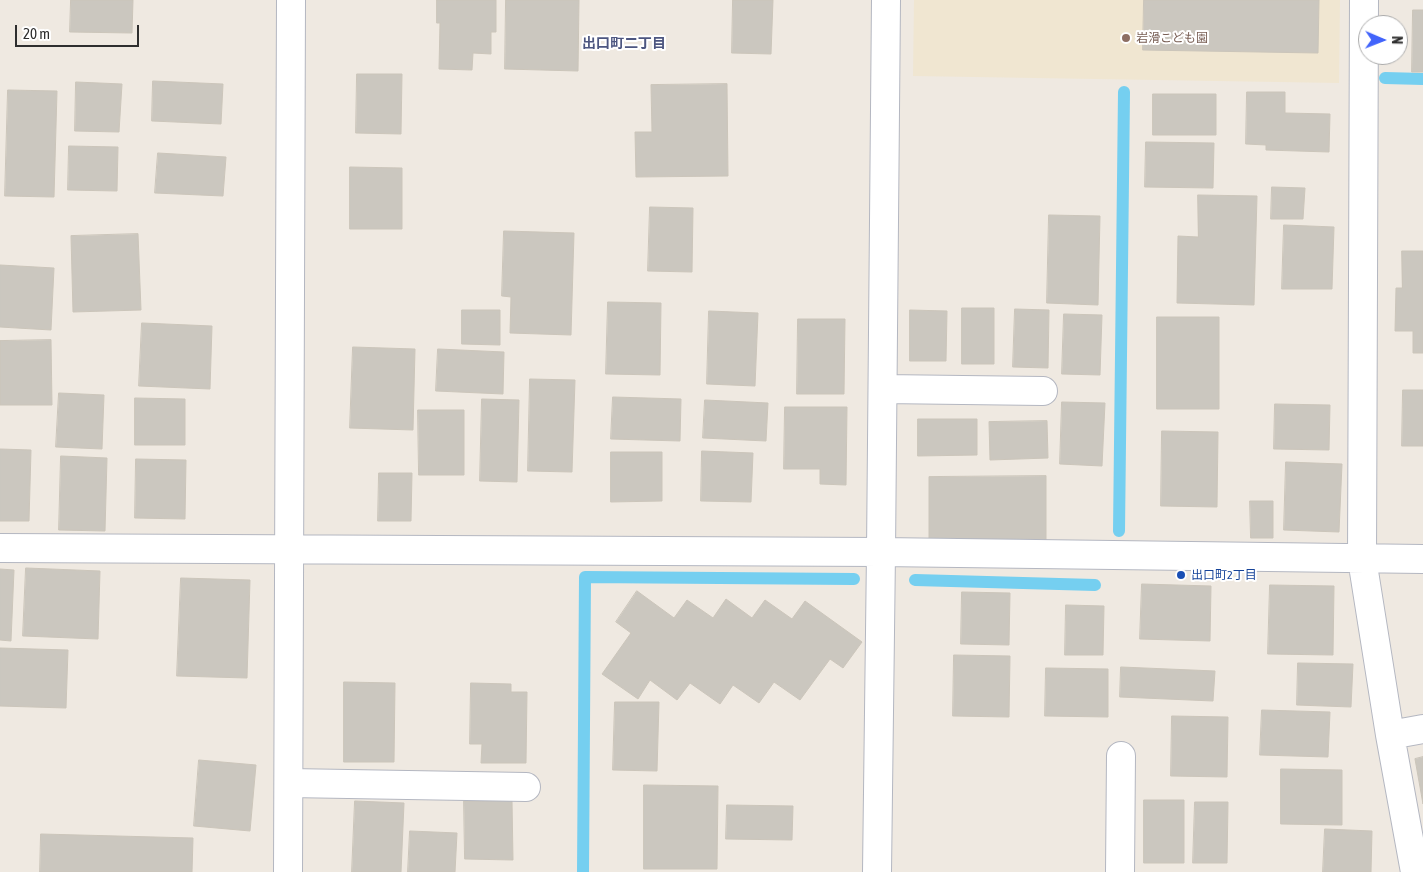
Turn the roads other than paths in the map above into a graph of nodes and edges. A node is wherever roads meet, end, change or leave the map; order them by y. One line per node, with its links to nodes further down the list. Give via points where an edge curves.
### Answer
1 (291, 0): 7 (street)
2 (886, 0): 4 (street)
3 (1364, 0): 9 (street)
4 (883, 389): 5 (street); 8 (street)
5 (1043, 390)
6 (0, 548): 7 (street)
7 (290, 549): 8 (street); 14 (street)
8 (881, 552): 9 (street); 17 (street)
9 (1362, 559): 10 (street); 12 (street)
10 (1423, 559)
11 (1423, 729): 12 (street)
12 (1390, 735): 19 (street)
13 (1121, 756): 18 (street)
14 (289, 784): 15 (street); 16 (street)
15 (526, 787)
16 (288, 872)
17 (877, 872)
18 (1120, 872)
19 (1415, 872)

